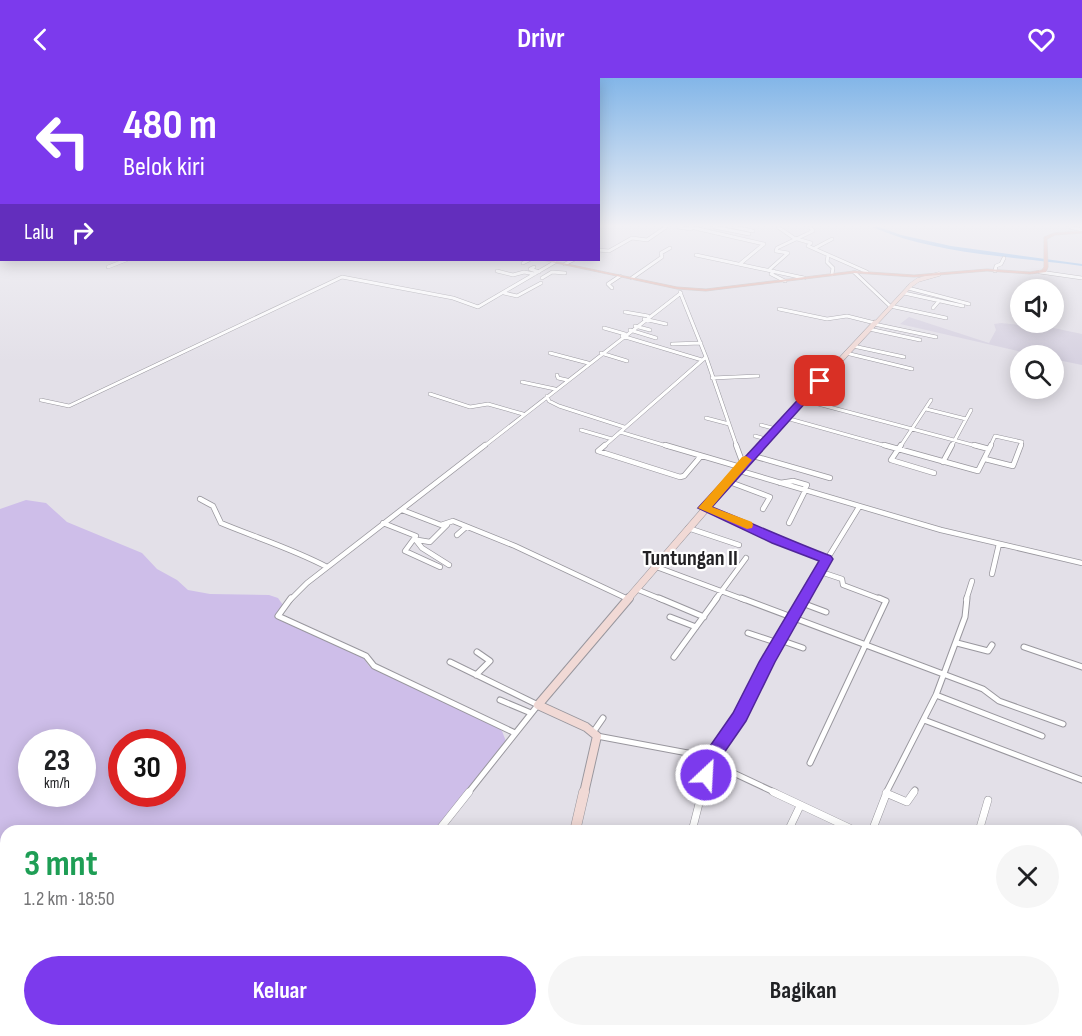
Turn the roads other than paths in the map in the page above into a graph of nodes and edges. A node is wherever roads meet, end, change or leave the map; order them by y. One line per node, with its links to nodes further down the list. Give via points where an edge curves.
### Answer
1 (500, 272): 11 (street)
2 (601, 272): 16 (main road)
3 (641, 272): 17 (street)
4 (772, 272): 20 (street)
5 (779, 272): 18 (street)
6 (854, 272): 7 (main road); 14 (main road); 28 (street)
7 (867, 272): 13 (main road, via 914,276)
8 (964, 272): 13 (main road)
9 (1033, 272): 10 (main road)
10 (1040, 272): 19 (street)
11 (537, 273): 15 (street); 24 (street)
12 (565, 273): 15 (street)
13 (941, 273): 23 (street, via 918,280)
14 (831, 274): 18 (main road)
15 (548, 275): 24 (street, via 517,296)
16 (620, 276): 17 (main road); 21 (street, via 608,284)
17 (632, 278): 22 (main road)
18 (804, 278): 20 (main road)
19 (1082, 278)
20 (785, 281): 22 (main road, via 718,290)
21 (612, 288)
22 (679, 290): 34 (street); 46 (street)
23 (906, 290): 25 (street); 26 (street); 28 (street)
24 (504, 293): 65 (street, via 478,307 430,293 342,277 69,406)
25 (939, 301): 27 (street); 30 (street)
26 (969, 304)
27 (956, 305): 29 (street); 32 (street)
28 (890, 306): 35 (street); 37 (street)
29 (963, 306)
30 (933, 308)
31 (779, 309): 37 (street, via 829,319 847,316)
32 (951, 311)
33 (625, 312): 34 (street)
34 (646, 318): 36 (street); 38 (street)
35 (946, 318)
36 (666, 324)
37 (873, 325): 43 (street); 45 (street); 48 (street)
38 (635, 326): 40 (street); 41 (street)
39 (604, 328): 42 (street)
40 (630, 330): 42 (street); 44 (street)
41 (650, 330)
42 (624, 335): 50 (street); 53 (street)
43 (936, 337)
44 (656, 338)
45 (920, 340)
46 (701, 343): 47 (street); 53 (street)
47 (672, 344)
48 (854, 346): 51 (street); 52 (street)
49 (550, 353): 55 (street)
50 (601, 353): 54 (street); 55 (street)
51 (846, 353): 56 (street); 66 (street)
52 (904, 357)
53 (704, 358): 59 (street); 76 (street)
54 (627, 361)
55 (588, 363): 60 (street)
56 (912, 369)
57 (557, 375): 60 (street)
58 (758, 376): 59 (street)
59 (712, 378): 74 (street)
60 (567, 380): 62 (street)
61 (522, 382): 62 (street)
62 (555, 389): 64 (street)
63 (430, 393): 70 (street, via 470,407 488,404)
64 (547, 396): 70 (street); 76 (street, via 559,406)
65 (41, 400)
66 (803, 400): 72 (street); 78 (street)
67 (931, 400): 68 (street)
68 (926, 409): 73 (street); 78 (street)
69 (971, 410): 73 (street)
70 (523, 414): 100 (street)
71 (706, 418): 74 (street)
72 (786, 418): 77 (street); 86 (street)
73 (966, 419): 84 (street)
74 (729, 424): 91 (street)
75 (761, 426): 77 (street)
76 (624, 427): 80 (street)
77 (776, 429): 83 (street)
78 (912, 429): 84 (street); 86 (street)
79 (581, 430): 82 (street)
80 (620, 432): 82 (street); 88 (street)
81 (755, 436): 83 (street)
82 (612, 439): 88 (street, via 599,452 680,477)
83 (766, 439): 87 (street)
84 (954, 440): 85 (street); 90 (street)
85 (989, 449): 89 (street); 89 (street, via 996,435 1022,442 1013,466)
86 (900, 450): 90 (street); 92 (street, via 892,461)
87 (750, 455): 91 (street); 93 (street)
88 (701, 456): 91 (street)
89 (985, 459): 90 (street, via 978,471)
90 (943, 462)
91 (740, 467): 94 (street); 95 (street)
92 (934, 473)
93 (830, 478)
94 (727, 481): 98 (street); 99 (street, via 770,497)
95 (804, 491): 97 (street); 102 (street)
96 (200, 499): 115 (street, via 213,506 221,523 292,549)
97 (860, 507): 108 (street); 111 (street)
98 (704, 508): 105 (street); 111 (street)
99 (763, 509)
100 (402, 510): 101 (street); 103 (street)
101 (384, 523): 107 (street); 115 (street)
102 (789, 524)
103 (447, 525): 104 (street, via 453,522); 107 (street, via 430,542)
104 (466, 527): 106 (street); 122 (street)
105 (688, 528): 109 (street); 114 (street)
106 (457, 535)
107 (416, 539): 113 (street, via 422,548); 116 (street, via 405,551)
108 (999, 544): 112 (street); 118 (street)
109 (739, 545)
110 (746, 558): 121 (street)
111 (826, 559): 117 (street)
112 (1082, 563)
113 (449, 565)
114 (654, 566): 120 (street); 121 (street)
115 (327, 567): 149 (street, via 294,595 279,618 366,656 374,666)
116 (440, 567)
117 (818, 572): 123 (street); 132 (street, via 885,600)
118 (992, 574)
119 (972, 581): 131 (street)
120 (636, 589): 122 (street); 125 (street)
121 (722, 591): 125 (street); 127 (street)
122 (628, 599): 144 (street)
123 (802, 603): 124 (street); 127 (street)
124 (826, 612)
125 (704, 616): 128 (street)
126 (670, 617): 128 (street)
127 (792, 619): 130 (street); 132 (street)
128 (696, 627): 137 (street)
129 (748, 633): 130 (street)
130 (779, 642): 135 (street); 152 (street, via 740,717)
131 (957, 643): 133 (street, via 988,651); 140 (street)
132 (865, 645): 140 (street); 153 (street)
133 (992, 645)
134 (1024, 647): 139 (street)
135 (803, 648)
136 (477, 652): 141 (street, via 490,661)
137 (674, 657)
138 (450, 662): 141 (street)
139 (1082, 668)
140 (944, 674): 142 (street); 148 (street, via 983,689 999,701)
141 (476, 675): 144 (street)
142 (936, 695): 147 (street); 151 (street)
143 (500, 700): 145 (street)
144 (538, 705): 145 (street); 150 (street)
145 (531, 713): 149 (street)
146 (603, 718): 150 (street)
147 (924, 720): 154 (street); 156 (street)
148 (1063, 724)
149 (515, 733): 159 (street)
150 (596, 734): 152 (street, via 690,753); 160 (street)
151 (1042, 736)
152 (709, 761): 158 (street); 161 (street)
153 (810, 763)
154 (1082, 780)
155 (915, 790): 156 (street, via 908,802)
156 (886, 793): 164 (street)
157 (988, 800): 165 (street)
158 (800, 806): 162 (street); 163 (street)
159 (443, 825)
160 (576, 825)
161 (693, 825)
162 (791, 825)
163 (843, 825)
164 (874, 825)
165 (981, 825)

